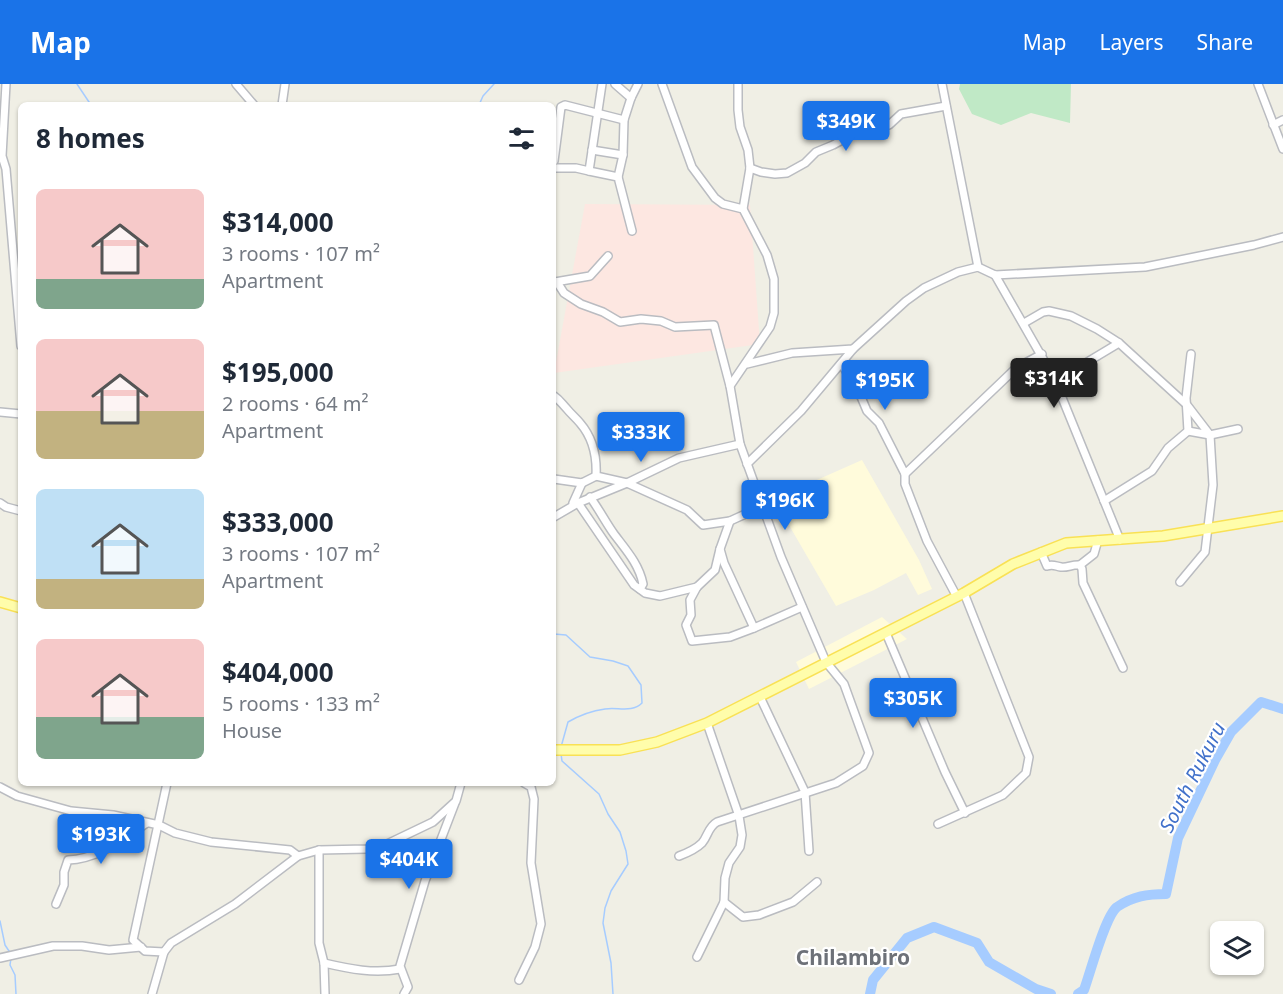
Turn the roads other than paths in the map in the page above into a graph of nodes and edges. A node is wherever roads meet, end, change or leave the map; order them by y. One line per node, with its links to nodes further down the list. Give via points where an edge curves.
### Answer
1 (6, 84): 22 (street)
2 (236, 84): 12 (street)
3 (285, 84): 13 (street)
4 (602, 84): 15 (street)
5 (615, 84): 11 (street)
6 (638, 84): 11 (street)
7 (662, 84): 28 (street, via 692,167 715,198)
8 (738, 84): 25 (street, via 739,118)
9 (942, 84): 14 (street)
10 (1258, 84): 18 (street)
11 (631, 98): 16 (street)
12 (251, 102)
13 (282, 102)
14 (946, 106): 25 (street, via 901,114 889,125 864,128 816,152 787,173); 32 (street)
15 (597, 113): 16 (street); 19 (street, via 561,107); 21 (street)
16 (624, 120): 23 (street)
17 (1283, 120): 18 (street)
18 (1274, 125): 20 (street)
19 (556, 146)
20 (1283, 149)
21 (592, 150): 23 (street); 26 (street)
22 (1, 155): 36 (street, via 6,169)
23 (623, 155): 27 (street)
24 (556, 168): 26 (street)
25 (750, 168): 28 (street)
26 (589, 171): 27 (street)
27 (618, 177): 29 (street)
28 (743, 208): 42 (street, via 767,255 774,279 770,327)
29 (632, 231)
30 (1283, 237): 33 (street, via 1145,267)
31 (608, 255): 34 (street, via 590,276)
32 (978, 267): 33 (street); 39 (street, via 924,288)
33 (995, 275): 37 (street)
34 (556, 282)
35 (556, 283): 45 (street, via 581,304 620,322 641,319 675,327 714,325)
36 (18, 311)
37 (1024, 323): 38 (street, via 1043,312 1056,312 1071,316); 40 (street)
38 (1119, 343): 44 (street); 47 (street)
39 (853, 349): 42 (street, via 792,353); 43 (street)
40 (1042, 354): 44 (street); 55 (street, via 1016,368)
41 (1191, 354): 47 (street)
42 (747, 364): 45 (street)
43 (841, 364): 54 (street, via 801,411); 55 (street, via 867,411 879,423)
44 (1054, 378): 61 (street)
45 (730, 386): 53 (street)
46 (556, 397): 56 (street, via 592,441)
47 (1187, 405): 51 (street); 52 (street)
48 (0, 412): 49 (street)
49 (18, 414)
50 (1238, 429): 52 (street)
51 (1188, 431): 52 (street); 61 (street, via 1168,448 1152,471)
52 (1210, 435): 70 (street, via 1213,485)
53 (740, 444): 54 (street); 59 (street, via 679,458)
54 (747, 464): 64 (street)
55 (905, 474): 79 (street, via 905,484 927,541)
56 (596, 476): 58 (street); 59 (street)
57 (556, 479): 58 (street)
58 (582, 483): 62 (street, via 573,503)
59 (627, 483): 60 (street); 69 (street, via 687,510 703,525)
60 (590, 498): 62 (street); 78 (street, via 641,574)
61 (1104, 501): 72 (street)
62 (578, 503): 67 (street); 78 (street)
63 (3, 505): 65 (street); 66 (street)
64 (763, 506): 69 (street); 82 (street)
65 (18, 510)
66 (0, 515)
67 (556, 516)
68 (1283, 516): 70 (main road)
69 (730, 521): 73 (street)
70 (1208, 529): 72 (main road); 76 (street, via 1205,552)
71 (1098, 540): 72 (main road); 74 (main road, via 1066,543); 75 (street, via 1094,554)
72 (1120, 540)
73 (720, 549): 77 (street, via 715,570); 83 (street)
74 (1041, 552): 75 (street, via 1047,566); 79 (main road)
75 (1080, 565): 86 (street, via 1083,583)
76 (1180, 582)
77 (697, 587): 78 (street, via 660,596); 83 (street, via 690,600 691,615 686,625 692,641 730,637)
78 (640, 589)
79 (960, 595): 84 (main road); 96 (street, via 1029,757 1026,773 1017,784)
80 (0, 602): 81 (main road)
81 (18, 607)
82 (802, 607): 83 (street); 85 (street)
83 (754, 628)
84 (886, 633): 85 (main road); 96 (street)
85 (826, 662): 87 (main road); 94 (street, via 844,684 869,753 863,766 836,783)
86 (1123, 668)
87 (760, 697): 88 (main road); 94 (street)
88 (707, 723): 89 (main road, via 657,742 620,750); 97 (street)
89 (557, 750)
90 (166, 786): 100 (street)
91 (460, 786): 95 (street)
92 (529, 786): 114 (street, via 534,799 531,862 541,924)
93 (0, 787): 98 (street, via 71,812 113,815)
94 (805, 792): 97 (street); 102 (street)
95 (456, 801): 101 (street, via 433,822 385,845); 113 (street, via 425,881)
96 (965, 813): 99 (street)
97 (739, 816): 104 (street, via 711,825 702,843); 106 (street, via 740,847 729,863)
98 (147, 823): 100 (street); 107 (street, via 103,852 68,860)
99 (938, 824)
100 (159, 825): 103 (street, via 211,842 290,850); 108 (street, via 133,940)
101 (319, 850): 103 (street); 112 (street, via 319,943)
102 (808, 851)
103 (298, 856): 109 (street, via 235,904 171,943)
104 (679, 856)
105 (817, 882): 106 (street, via 793,902 759,915 743,917)
106 (724, 902): 110 (street)
107 (56, 904)
108 (141, 947): 109 (street, via 145,951); 111 (street, via 109,950 53,946)
109 (164, 952): 115 (street)
110 (697, 957)
111 (0, 958)
112 (324, 963): 113 (street, via 355,970); 116 (street)
113 (400, 969): 117 (street, via 408,983)
114 (519, 980)
115 (152, 994)
116 (325, 994)
117 (404, 994)

